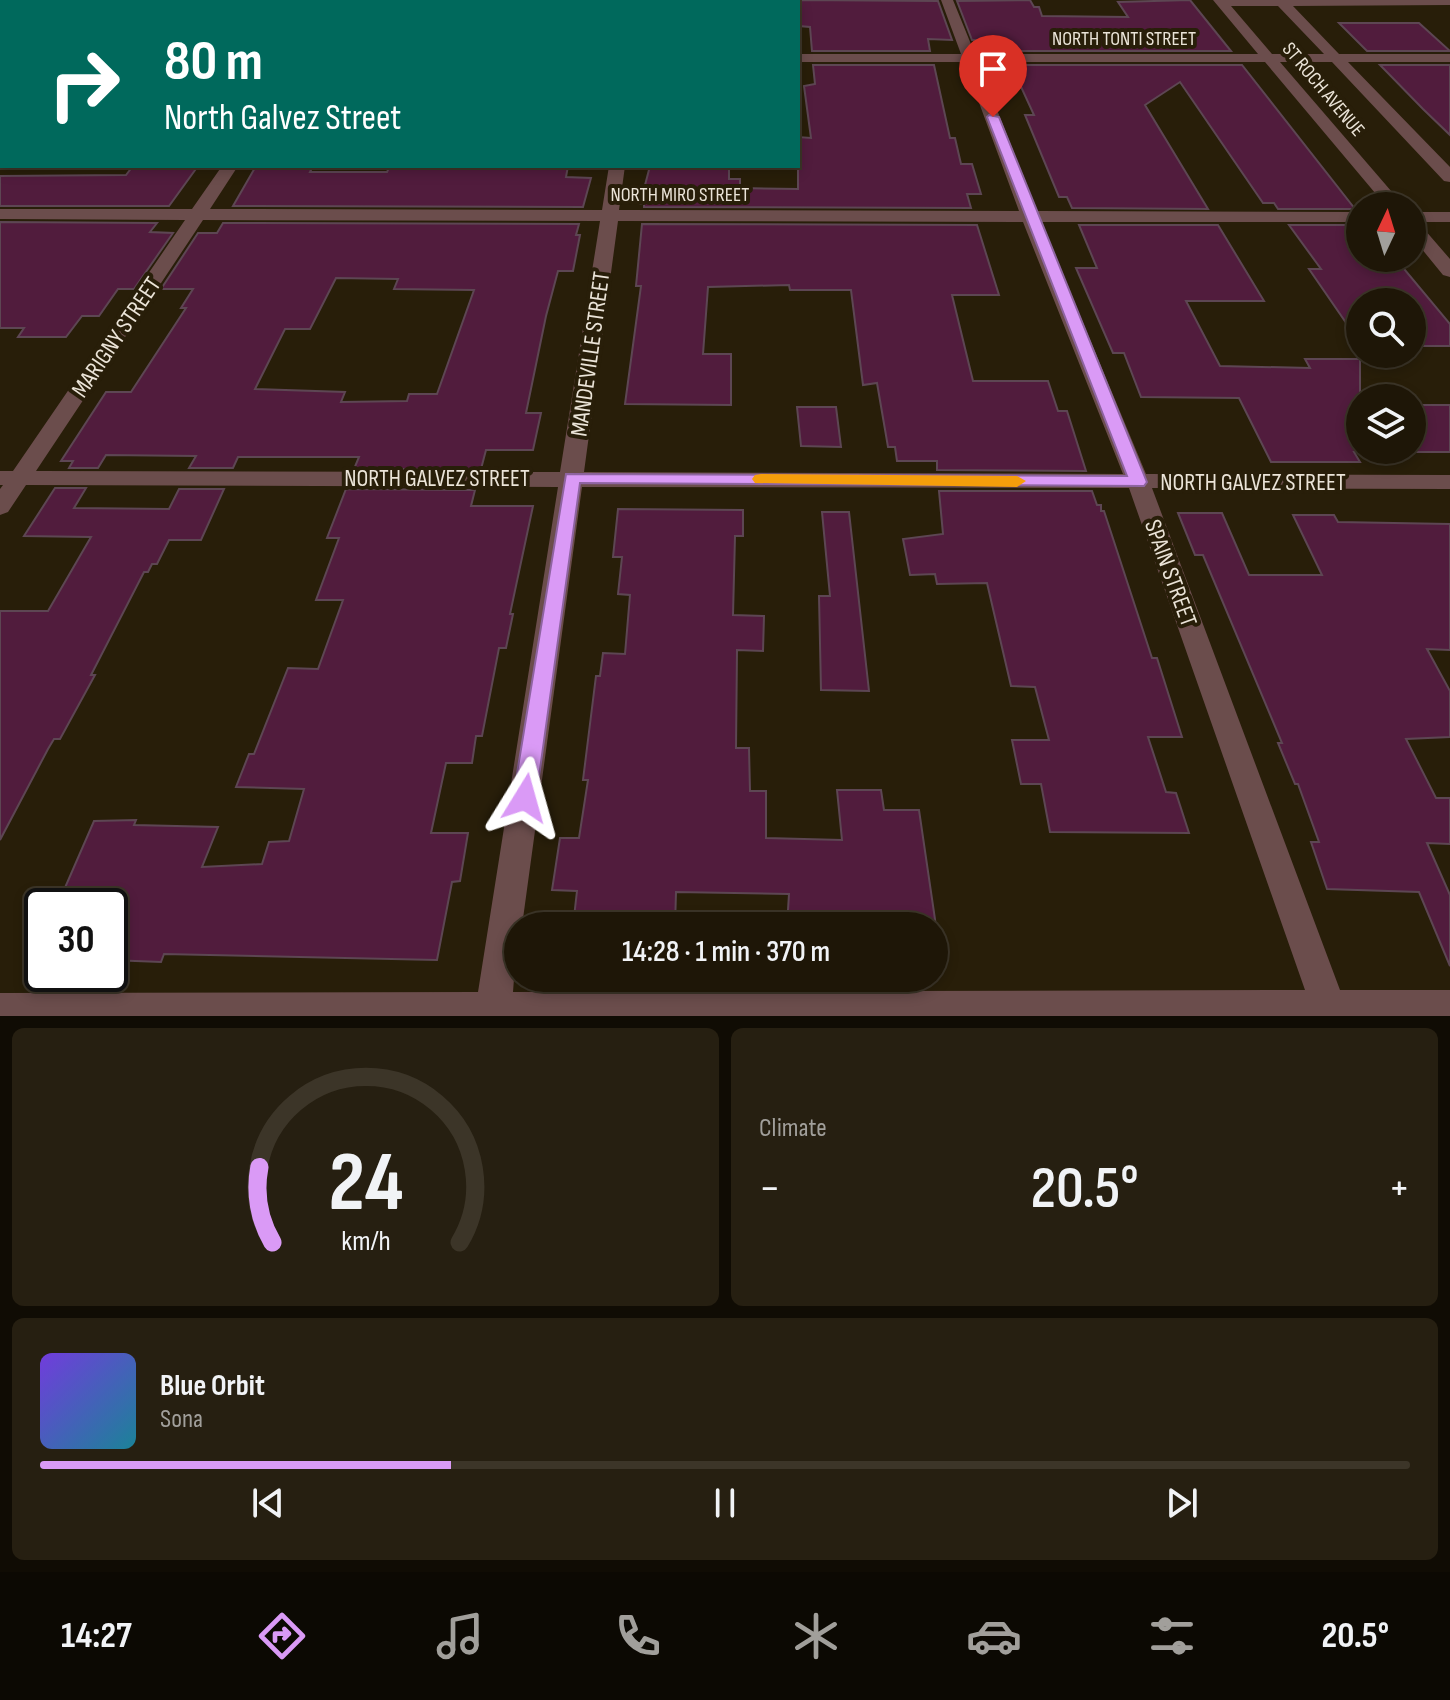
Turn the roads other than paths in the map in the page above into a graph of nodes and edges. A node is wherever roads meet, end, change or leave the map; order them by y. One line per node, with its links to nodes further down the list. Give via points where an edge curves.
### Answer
1 (947, 0): 6 (street, SPAIN STREET)
2 (1220, 1): 3 (street); 7 (street, ST ROCH AVENUE)
3 (1281, 1): 4 (street); 8 (street, ST ROCH AVENUE)
4 (1450, 1)
5 (800, 58): 6 (street, NORTH TONTI STREET)
6 (971, 58): 7 (street, NORTH TONTI STREET); 17 (street, SPAIN STREET)
7 (1268, 58): 8 (street, NORTH TONTI STREET); 13 (street, ST ROCH AVENUE)
8 (1336, 58): 9 (street, NORTH TONTI STREET); 12 (street, ST ROCH AVENUE)
9 (1450, 58)
10 (229, 168): 15 (street, MARIGNY STREET)
11 (617, 168): 16 (street, MANDEVILLE STREET)
12 (1450, 177)
13 (1383, 192)
14 (0, 214): 15 (street, NORTH MIRO STREET)
15 (200, 214): 16 (street, NORTH MIRO STREET); 23 (street, MARIGNY STREET)
16 (609, 216): 17 (street, NORTH MIRO STREET); 24 (street, MANDEVILLE STREET)
17 (1030, 216): 18 (street, NORTH MIRO STREET); 25 (street, SPAIN STREET)
18 (1346, 217)
19 (1426, 217): 20 (street)
20 (1450, 217)
21 (1426, 243): 22 (street)
22 (1450, 271)
23 (10, 478): 24 (street, NORTH GALVEZ STREET); 27 (street, MARIGNY STREET)
24 (572, 478): 25 (street, NORTH GALVEZ STREET); 31 (street, MANDEVILLE STREET)
25 (1138, 482): 26 (street, NORTH GALVEZ STREET); 30 (street, SPAIN STREET)
26 (1450, 482)
27 (0, 507)
28 (1450, 1006): 30 (street)
29 (0, 1009): 31 (street)
30 (1330, 1011): 31 (street)
31 (493, 1012)

